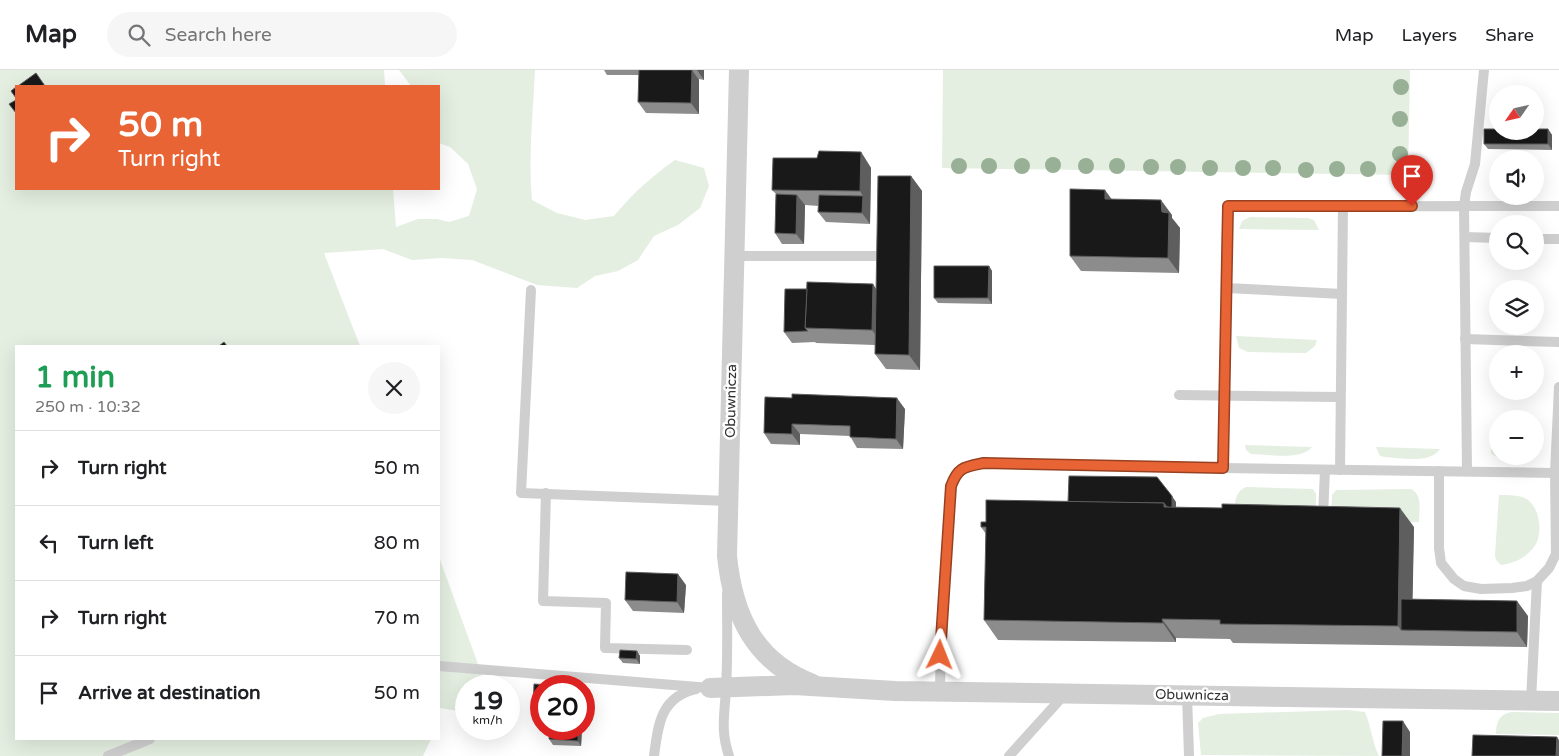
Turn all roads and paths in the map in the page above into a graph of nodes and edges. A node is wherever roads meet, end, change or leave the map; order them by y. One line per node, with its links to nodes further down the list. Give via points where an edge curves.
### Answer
1 (739, 70): 10 (street, Obuwnicza)
2 (1484, 70): 4 (lane, via 1475,164)
3 (1343, 206): 4 (lane); 12 (lane, via 1228,206); 14 (lane)
4 (1464, 206): 5 (lane); 6 (lane)
5 (1559, 206)
6 (1466, 237): 7 (lane); 15 (lane)
7 (1489, 238)
8 (1544, 239): 9 (lane)
9 (1559, 240)
10 (734, 256): 11 (lane); 28 (street, Obuwnicza)
11 (880, 256)
12 (1227, 288): 14 (lane); 19 (lane)
13 (531, 290): 27 (lane, via 522,492)
14 (1342, 294): 20 (lane)
15 (1466, 339): 16 (lane); 25 (lane)
16 (1559, 342)
17 (1559, 387): 26 (lane)
18 (1179, 395): 19 (lane)
19 (1225, 396): 20 (lane); 21 (lane)
20 (1340, 397): 23 (lane)
21 (1223, 468): 22 (lane); 36 (lane, via 984,463 968,466 956,473 951,486)
22 (1325, 470): 23 (lane); 29 (lane)
23 (1340, 470): 24 (lane)
24 (1439, 471): 25 (lane); 31 (lane, via 1441,563 1454,579 1464,586 1481,589 1527,586)
25 (1466, 471): 26 (lane)
26 (1555, 473): 31 (lane, via 1556,554 1550,568)
27 (546, 493): 28 (lane); 32 (lane, via 543,601 606,602 604,648)
28 (728, 502): 30 (street, Obuwnicza)
29 (1323, 516)
30 (727, 556): 34 (street, Obuwnicza, via 737,610 749,633 765,654 797,678); 35 (lane)
31 (1537, 581): 39 (lane)
32 (687, 650)
33 (440, 666): 35 (lane)
34 (825, 686): 35 (street, Obuwnicza); 36 (street, Obuwnicza)
35 (718, 688): 43 (lane, via 687,691 666,707 660,718); 44 (lane, via 724,741)
36 (940, 691): 37 (street, Obuwnicza)
37 (1066, 693): 38 (street, Obuwnicza); 45 (lane)
38 (1187, 695): 39 (street, Obuwnicza); 46 (lane)
39 (1531, 701): 40 (street, Obuwnicza)
40 (1559, 701)
41 (148, 740): 42 (lane)
42 (108, 756)
43 (654, 756)
44 (729, 756)
45 (1009, 756)
46 (1189, 756)

